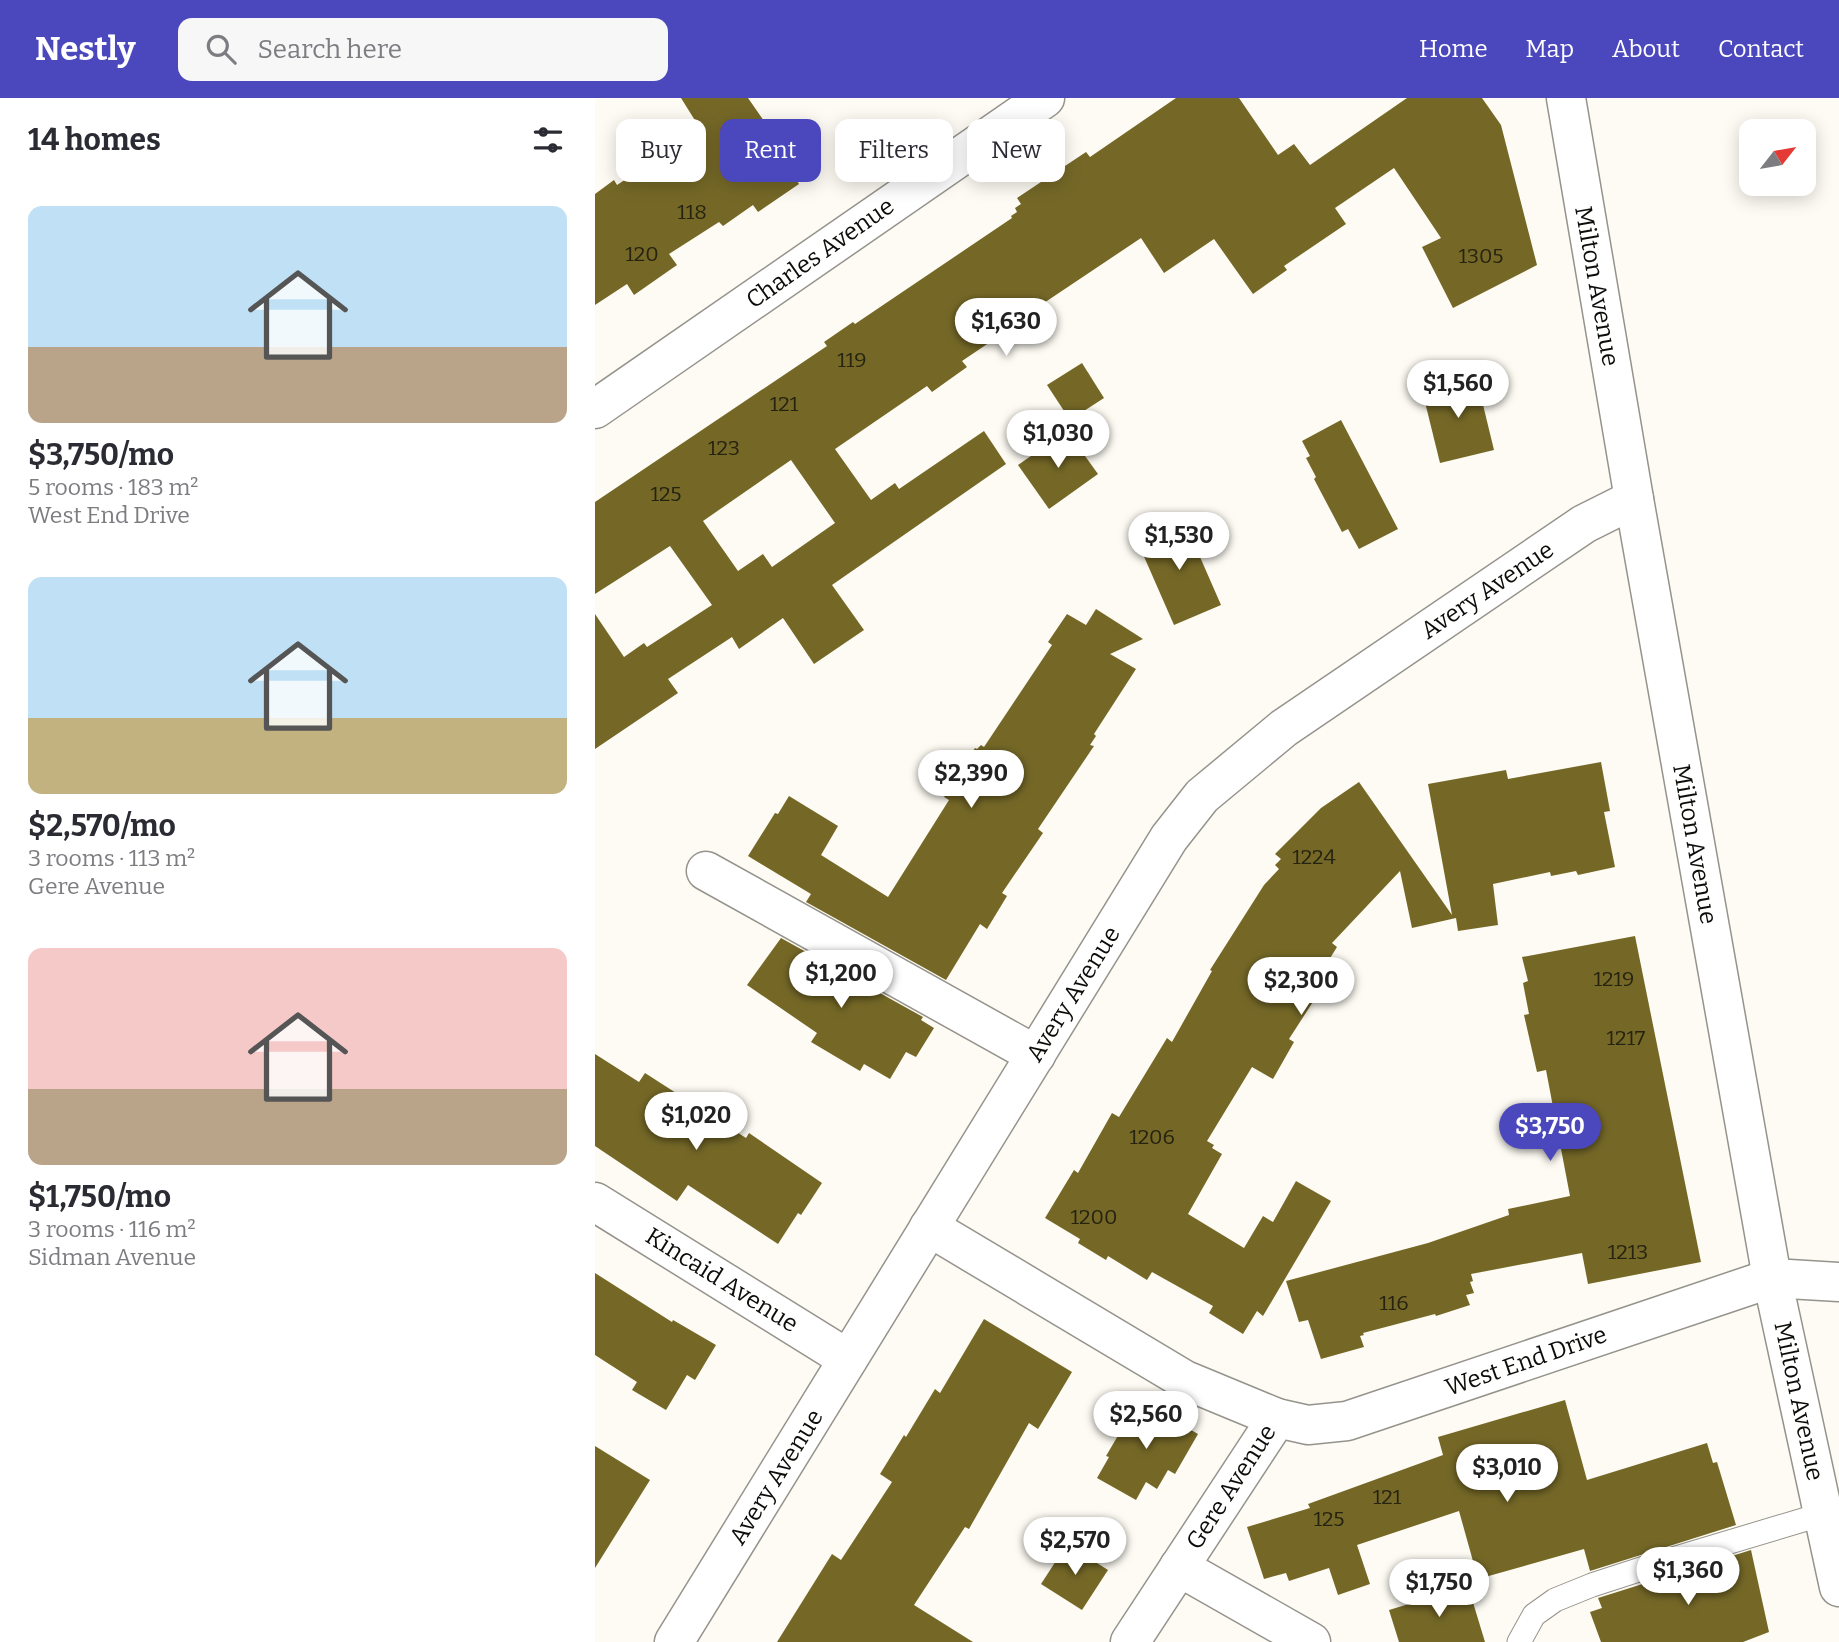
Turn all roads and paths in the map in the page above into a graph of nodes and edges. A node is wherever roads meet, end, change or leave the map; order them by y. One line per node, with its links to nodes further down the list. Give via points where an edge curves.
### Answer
1 (1045, 98): 3 (street, Charles Avenue)
2 (1566, 98): 4 (street, Milton Avenue)
3 (595, 409)
4 (1634, 499): 6 (street, Avery Avenue, via 1584,524 1284,728 1202,796 1169,838); 9 (street, Milton Avenue)
5 (706, 872): 6 (street)
6 (1036, 1055): 8 (street, Avery Avenue)
7 (595, 1202): 11 (street, Kincaid Avenue)
8 (929, 1227): 11 (street, Avery Avenue); 12 (street, Gere Avenue, via 1185,1380)
9 (1772, 1278): 10 (street); 12 (street, West End Drive, via 1347,1421 1308,1425); 13 (street, Milton Avenue)
10 (1839, 1282)
11 (848, 1359): 16 (street, Avery Avenue)
12 (1277, 1418): 14 (street, Gere Avenue)
13 (1823, 1514): 15 (street, Milton Avenue); 19 (lane, via 1666,1560 1555,1600 1534,1615)
14 (1179, 1567): 17 (street, Gere Avenue); 18 (street)
15 (1839, 1587)
16 (674, 1642)
17 (1130, 1642)
18 (1311, 1642)
19 (1519, 1642)

